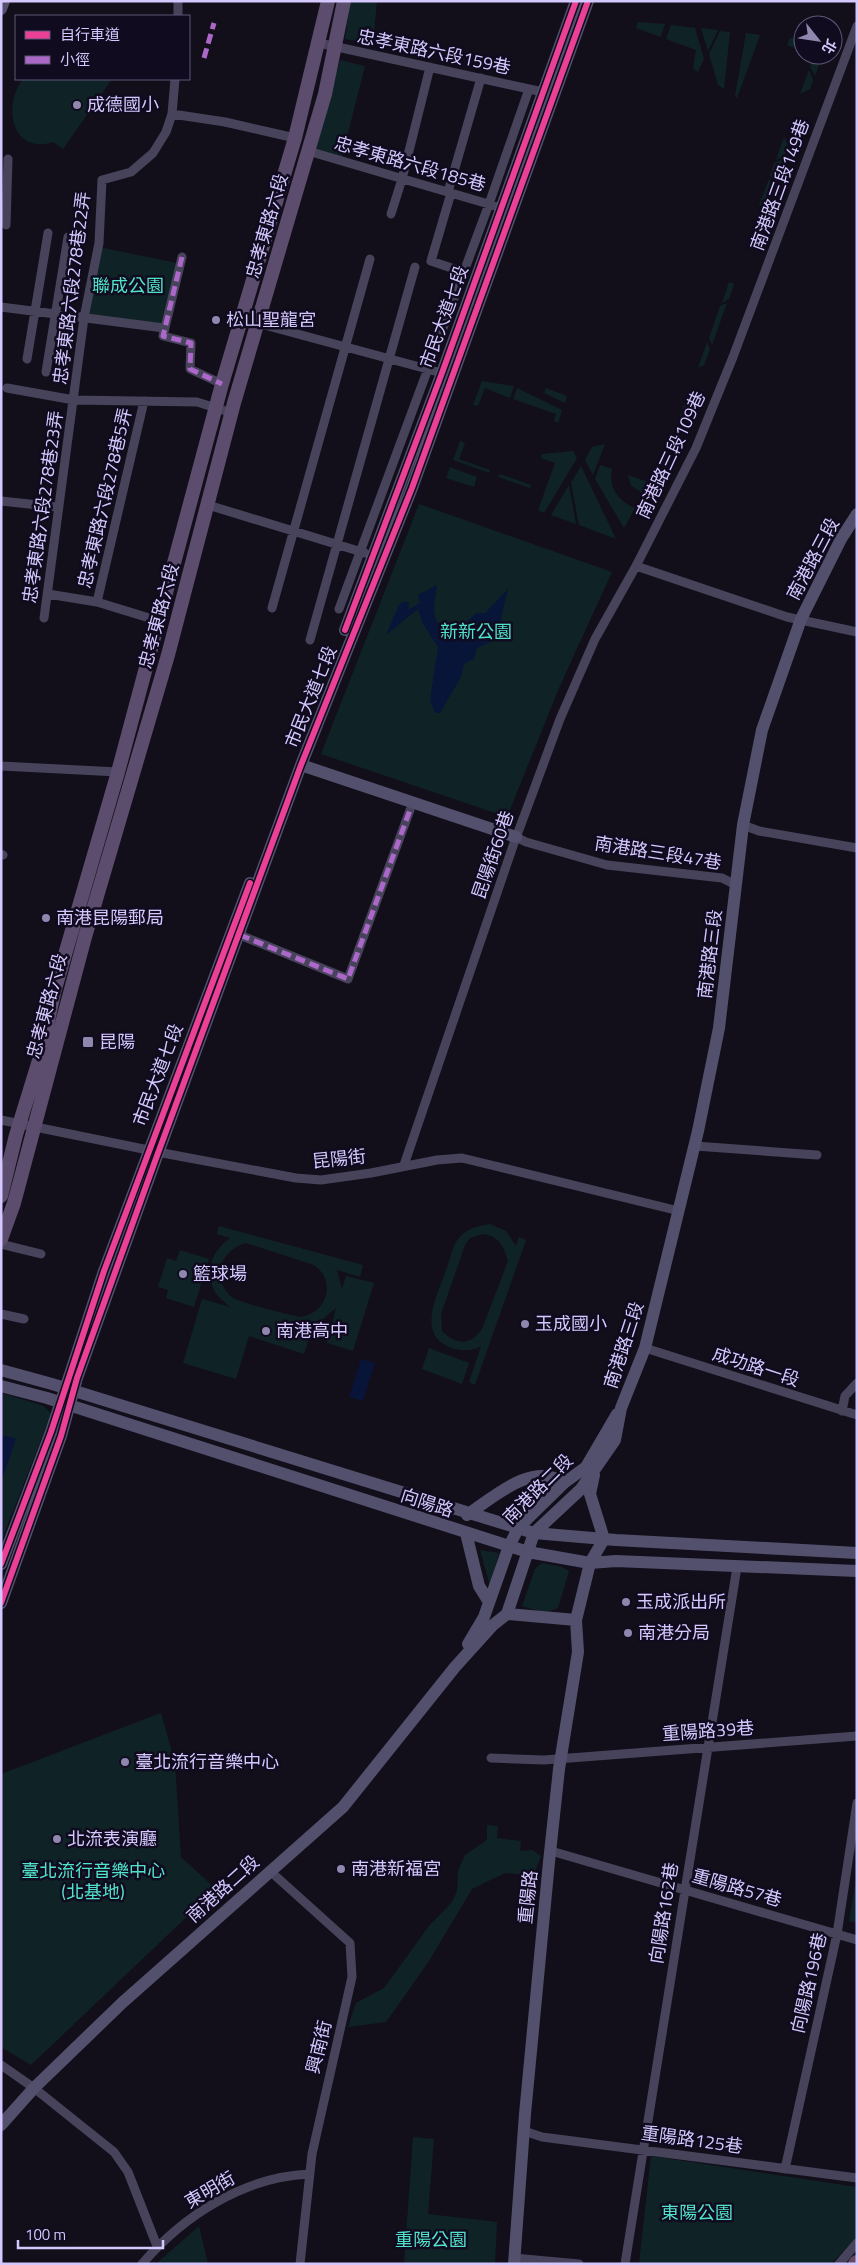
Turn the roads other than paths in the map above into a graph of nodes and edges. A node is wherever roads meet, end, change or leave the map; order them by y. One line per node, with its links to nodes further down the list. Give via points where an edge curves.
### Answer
1 (4, 1): 7 (main road)
2 (178, 1): 8 (street)
3 (328, 1): 10 (main road, 忠孝東路六段)
4 (344, 1): 11 (main road, 忠孝東路六段)
5 (576, 1): 16 (main road, 市民大道七段)
6 (588, 1): 58 (main road, 市民大道七段, via 412,488)
7 (1, 9)
8 (178, 15)
9 (857, 26): 40 (street, 南港路三段149巷)
10 (319, 43): 11 (street, 忠孝東路六段159巷); 18 (main road, 忠孝東路六段)
11 (337, 47): 12 (street, 忠孝東路六段159巷); 19 (main road, 忠孝東路六段)
12 (430, 67): 13 (street, 忠孝東路六段159巷); 21 (street)
13 (481, 78): 15 (street, 忠孝東路六段159巷); 22 (street)
14 (175, 80): 17 (street)
15 (529, 89): 16 (street, 忠孝東路六段159巷); 23 (street)
16 (543, 92): 24 (main road, 市民大道七段)
17 (172, 114): 18 (street); 36 (street, 忠孝東路六段278巷22弄, via 153,153 131,172 102,180 99,243)
18 (295, 138): 46 (main road, 忠孝東路六段)
19 (308, 151): 21 (street, 忠孝東路六段185巷); 37 (main road, 忠孝東路六段)
20 (8, 159): 26 (street)
21 (402, 179): 22 (street, 忠孝東路六段185巷); 25 (street)
22 (450, 193): 23 (street, 忠孝東路六段185巷); 32 (street, via 432,261)
23 (488, 204): 24 (street, 忠孝東路六段185巷); 32 (street)
24 (502, 208): 45 (main road, 市民大道七段)
25 (391, 214)
26 (6, 225)
27 (48, 233): 34 (street)
28 (68, 237): 35 (street)
29 (182, 257): 38 (street)
30 (370, 259): 39 (street)
31 (415, 268): 42 (street)
32 (463, 272): 43 (street)
33 (1, 307): 34 (street)
34 (36, 312): 35 (street); 41 (street)
35 (56, 315): 36 (street); 44 (street)
36 (84, 318): 38 (street); 48 (street, 忠孝東路六段278巷22弄)
37 (257, 323): 39 (street); 51 (main road, 忠孝東路六段)
38 (164, 328): 46 (street, via 163,336 191,343 190,369)
39 (345, 347): 42 (street); 56 (street)
40 (733, 357): 59 (street, 南港路三段109巷, via 696,448)
41 (27, 359)
42 (387, 359): 43 (street); 57 (street)
43 (426, 368): 45 (street); 58 (street)
44 (46, 372)
45 (442, 373): 58 (main road, 市民大道七段)
46 (222, 384): 50 (main road, 忠孝東路六段)
47 (7, 388): 48 (street)
48 (74, 400): 49 (street); 54 (street, 忠孝東路六段278巷23弄)
49 (144, 402): 50 (street, via 197,402); 61 (street, 忠孝東路六段278巷5弄)
50 (217, 408): 51 (street); 66 (main road, 忠孝東路六段)
51 (232, 413): 53 (main road, 忠孝東路六段)
52 (1, 501): 54 (street)
53 (208, 505): 56 (street); 79 (main road, 忠孝東路六段, via 166,664)
54 (57, 507): 60 (street, 忠孝東路六段278巷23弄)
55 (857, 514): 65 (main road, 南港路三段)
56 (294, 531): 57 (street); 62 (street)
57 (337, 544): 58 (street); 68 (street)
58 (372, 556): 63 (street); 69 (main road, 市民大道七段); 81 (main road, 市民大道七段)
59 (636, 566): 65 (street); 74 (street, 昆陽街60巷, via 595,640 560,718)
60 (48, 594): 61 (street); 64 (street, 忠孝東路六段278巷23弄)
61 (97, 602): 66 (street)
62 (272, 608)
63 (339, 609)
64 (44, 618)
65 (801, 619): 67 (street); 73 (main road, 南港路三段, via 762,730)
66 (159, 621): 71 (main road, 忠孝東路六段)
67 (857, 632)
68 (310, 640)
69 (301, 765): 74 (main road); 77 (main road, 市民大道七段)
70 (1, 766): 71 (street)
71 (118, 772): 79 (main road, 忠孝東路六段, via 55,989)
72 (410, 810): 77 (street, via 348,979)
73 (743, 826): 75 (street); 76 (main road, 南港路三段)
74 (516, 837): 76 (street, 南港路三段47巷, via 607,865 722,878); 83 (street, 昆陽街60巷)
75 (857, 848)
76 (736, 885): 80 (main road, 南港路三段, via 719,1028)
77 (240, 935): 81 (main road, 市民大道七段)
78 (1, 1120): 79 (street, 昆陽街)
79 (27, 1126): 81 (street, 昆陽街); 84 (main road, 忠孝東路六段); 86 (main road, 忠孝東路六段, via 14,1203)
80 (695, 1146): 82 (street); 85 (main road, 南港路三段)
81 (154, 1150): 83 (street, 昆陽街, via 321,1180); 95 (main road, 市民大道七段, via 104,1271)
82 (817, 1155)
83 (404, 1165): 85 (street, 昆陽街, via 437,1160 474,1160)
84 (1, 1196)
85 (679, 1211): 91 (main road, 南港路三段)
86 (1, 1239)
87 (1, 1244): 88 (street)
88 (41, 1254)
89 (1, 1314): 90 (street)
90 (24, 1319)
91 (646, 1348): 97 (main road, 南港路三段); 98 (street, 成功路一段)
92 (1, 1370): 95 (main road, 向陽路)
93 (857, 1383): 98 (street, via 845,1396)
94 (1, 1386): 96 (main road, 向陽路)
95 (69, 1389): 96 (main road, 市民大道七段); 102 (main road, 向陽路)
96 (64, 1404): 105 (main road, 向陽路); 111 (main road); 115 (main road, via 61,1436)
97 (622, 1408): 100 (main road, 南港路二段, via 615,1440); 101 (main road, 南港路二段, via 586,1467)
98 (842, 1411): 99 (street, 成功路一段)
99 (857, 1415)
100 (595, 1471): 104 (main road, 南港路二段, via 581,1489); 106 (main road, via 590,1494)
101 (564, 1483): 102 (main road, via 554,1476 530,1476); 103 (main road, 南港路二段)
102 (467, 1514): 103 (main road, 向陽路)
103 (519, 1528): 104 (main road, 向陽路); 107 (main road, 南港路二段)
104 (534, 1533): 106 (main road, 向陽路); 108 (main road, 南港路二段)
105 (466, 1534): 107 (main road, 向陽路); 114 (main road, via 479,1586)
106 (604, 1539): 109 (main road, 向陽路); 110 (main road, 重陽路)
107 (509, 1546): 108 (main road, 向陽路); 114 (main road, 南港路二段)
108 (528, 1552): 110 (main road, 向陽路); 116 (main road, 南港路二段)
109 (857, 1553)
110 (590, 1563): 112 (main road, 向陽路, via 616,1561); 117 (main road, 重陽路)
111 (1, 1564)
112 (737, 1567): 113 (main road, 向陽路); 120 (street, 向陽路162巷)
113 (857, 1571)
114 (489, 1602): 118 (main road, 南港路二段, via 484,1617)
115 (1, 1603)
116 (507, 1614): 117 (main road); 118 (main road, 南港路二段)
117 (576, 1620): 122 (main road, 重陽路, via 578,1652)
118 (455, 1667): 125 (main road, 南港路二段, via 343,1807)
119 (857, 1736): 120 (street, 重陽路39巷)
120 (706, 1748): 122 (street, 重陽路39巷); 126 (street, 向陽路162巷)
121 (491, 1758): 122 (street, 重陽路39巷)
122 (561, 1758): 124 (main road, 重陽路)
123 (857, 1804): 127 (street, 向陽路196巷)
124 (551, 1851): 126 (street, 重陽路57巷); 132 (main road, 重陽路)
125 (270, 1871): 130 (main road, 南港路二段, via 122,2003); 135 (street, 興南街, via 350,1943 352,1960 348,1996)
126 (684, 1890): 127 (street, 重陽路57巷); 133 (street, 向陽路162巷)
127 (837, 1934): 128 (street, 重陽路57巷); 134 (street, 向陽路196巷)
128 (857, 1940)
129 (1, 2065): 130 (street)
130 (34, 2088): 131 (main road, 南港路二段); 138 (street, via 106,2144 123,2162)
131 (1, 2125)
132 (524, 2131): 133 (street, 重陽路125巷, via 542,2137); 139 (main road, 重陽路)
133 (642, 2150): 134 (street, 重陽路125巷); 143 (street, 向陽路162巷)
134 (785, 2169): 136 (street, 重陽路125巷)
135 (309, 2174): 138 (street, 東明街, via 281,2176 249,2186 201,2211); 141 (street, 興南街)
136 (857, 2178)
137 (857, 2243): 144 (street)
138 (157, 2246): 140 (street, 東明街)
139 (514, 2261): 142 (street)
140 (142, 2264)
141 (300, 2264)
142 (579, 2264)
143 (625, 2264)
144 (839, 2264)

